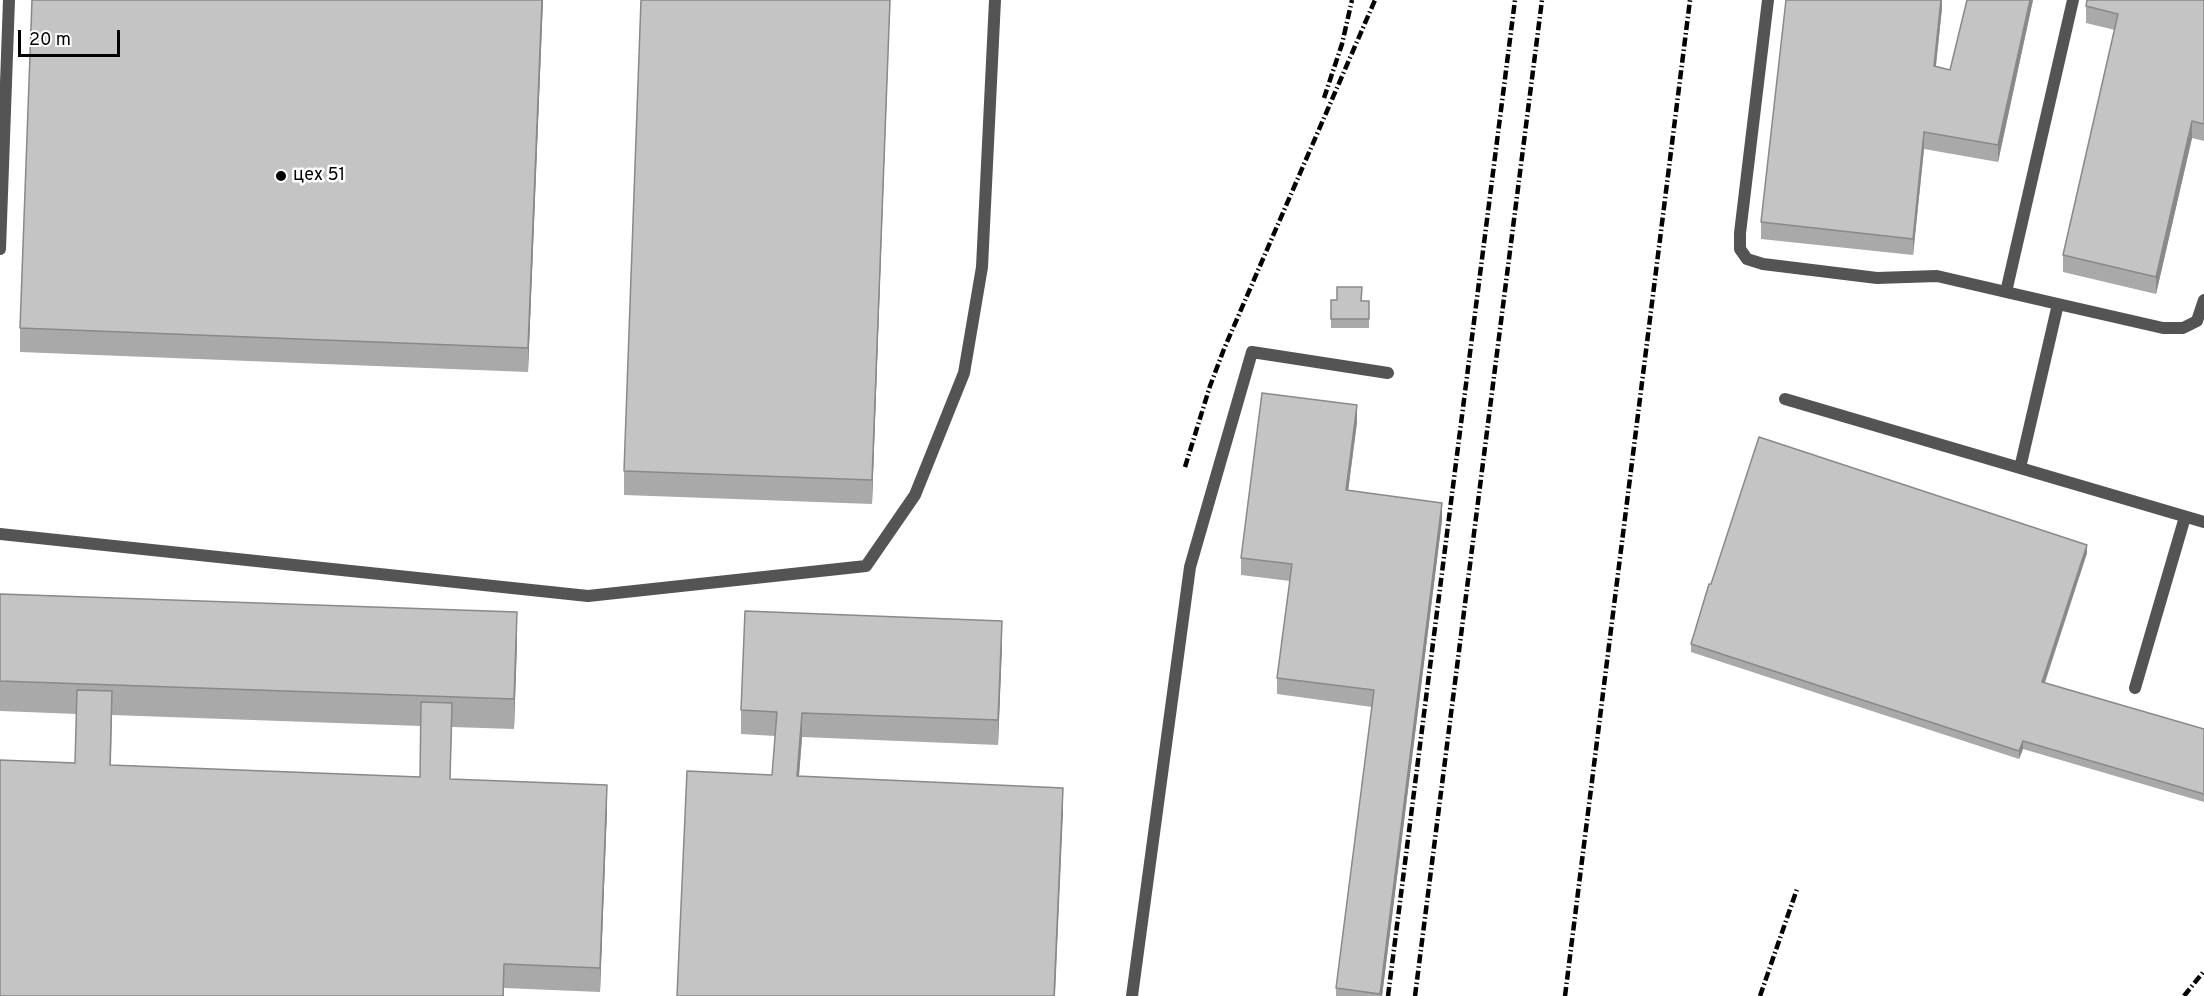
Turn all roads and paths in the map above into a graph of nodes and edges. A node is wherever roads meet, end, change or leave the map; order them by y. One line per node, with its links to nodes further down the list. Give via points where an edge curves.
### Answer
1 (9, 0): 5 (lane)
2 (995, 0): 14 (lane, via 982,267 964,373 915,495 866,566 588,596)
3 (1768, 0): 6 (lane, via 1740,233 1740,249 1747,259 1877,278 1937,276)
4 (2073, 0): 6 (lane)
5 (0, 249)
6 (2006, 292): 8 (lane)
7 (2204, 300): 8 (lane, via 2197,321 2183,328 2163,328)
8 (2058, 304): 11 (lane)
9 (1388, 373): 16 (lane, via 1252,352 1190,567)
10 (1785, 399): 11 (lane)
11 (2020, 468): 12 (lane)
12 (2185, 517): 13 (lane); 15 (lane)
13 (2204, 522)
14 (0, 534)
15 (2135, 688)
16 (1132, 996)

